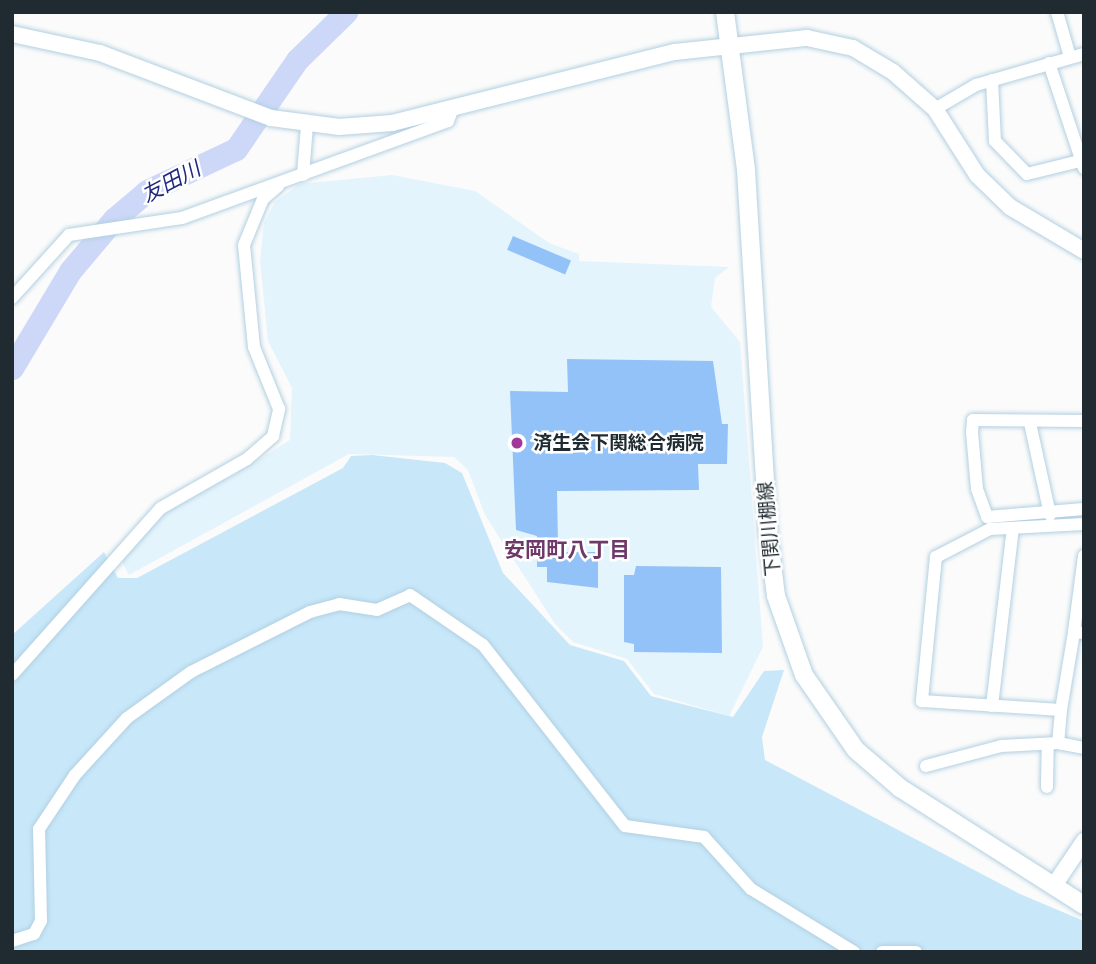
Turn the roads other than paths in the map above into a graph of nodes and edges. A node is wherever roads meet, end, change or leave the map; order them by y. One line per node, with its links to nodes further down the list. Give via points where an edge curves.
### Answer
1 (725, 12): 4 (main road, 下関川棚線)
2 (1057, 12): 6 (street)
3 (12, 34): 11 (street, via 100,53 246,111)
4 (731, 43): 9 (street, via 608,66); 10 (street, via 807,38 853,48); 33 (main road, 下関川棚線, via 746,170 775,596 804,675 856,750 900,788)
5 (1084, 54): 6 (street)
6 (1070, 57): 7 (street)
7 (1049, 63): 8 (street); 12 (street)
8 (992, 80): 10 (street); 12 (street, via 995,141 1027,174)
9 (453, 108): 11 (street, via 392,123); 13 (street, via 448,121)
10 (935, 109): 15 (street, via 977,175 1002,199)
11 (307, 125): 13 (street)
12 (1082, 163)
13 (303, 175): 14 (street)
14 (278, 186): 16 (street, via 133,230 69,235); 25 (street, via 262,199 244,245 254,347 279,409 273,436 247,459 161,508)
15 (1084, 251)
16 (12, 298)
17 (1084, 421): 18 (street)
18 (1030, 423): 20 (street); 20 (street, via 973,420 977,489 988,517)
19 (1084, 509): 20 (street)
20 (1050, 515)
21 (1084, 524): 22 (street)
22 (1013, 528): 26 (street); 26 (street, via 990,529 936,557 922,701)
23 (1084, 556): 24 (street)
24 (1079, 633): 27 (street)
25 (12, 675)
26 (992, 706): 27 (street)
27 (1061, 710): 28 (street)
28 (1053, 746): 29 (street); 30 (street, via 1001,747); 31 (street)
29 (1084, 748)
30 (926, 766)
31 (1047, 788)
32 (1084, 841): 33 (street)
33 (1055, 884): 34 (main road, 下関川棚線)
34 (1084, 905)
35 (12, 941): 36 (street, via 34,934 41,921 39,829 75,775 127,718 191,672 310,612 339,604 377,610 410,595 483,645 625,826 644,833 694,831 751,889)
36 (854, 952)
37 (882, 952): 38 (street)
38 (916, 952)

